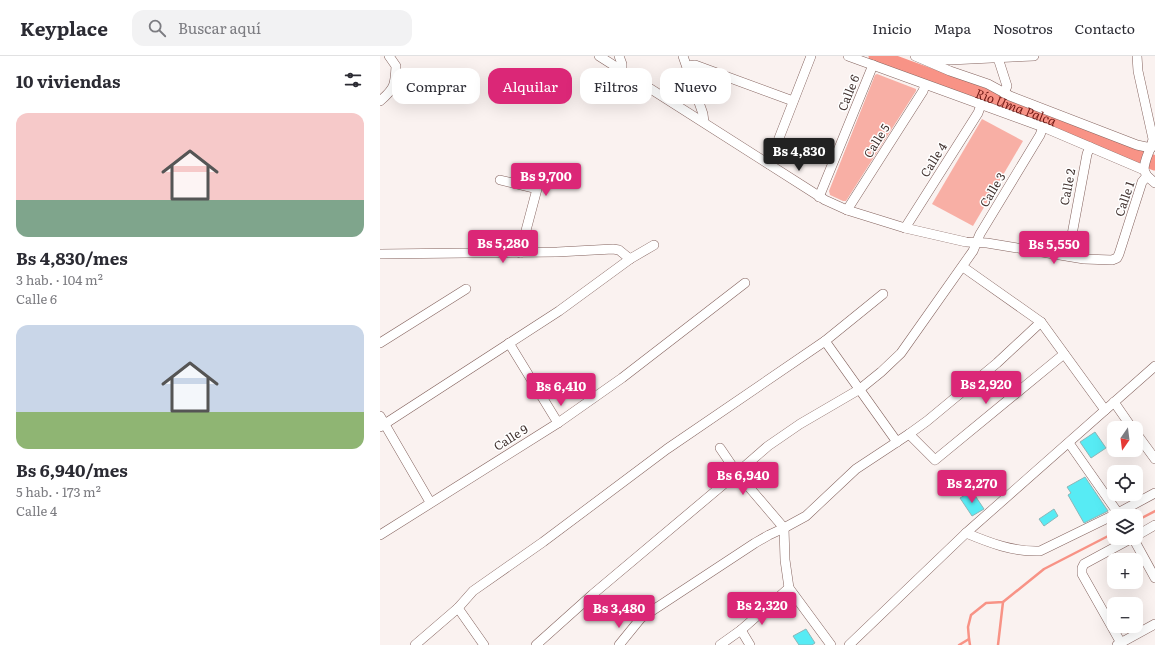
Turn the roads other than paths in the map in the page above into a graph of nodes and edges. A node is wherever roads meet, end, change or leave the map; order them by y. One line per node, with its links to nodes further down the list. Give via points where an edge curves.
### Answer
1 (389, 56): 18 (street, via 396,66 395,85)
2 (599, 56): 13 (street)
3 (619, 56): 14 (street)
4 (683, 56): 12 (street)
5 (811, 56): 19 (street)
6 (848, 56): 11 (street)
7 (1034, 56): 10 (street)
8 (1137, 56): 24 (street, via 1153,139)
9 (918, 57): 10 (street, via 950,60); 17 (street, via 988,84)
10 (998, 58): 17 (street, via 1007,86)
11 (873, 65): 15 (street); 28 (street, Calle 6)
12 (687, 66): 19 (street, via 695,64); 21 (street)
13 (620, 68)
14 (622, 68)
15 (925, 85): 20 (street); 29 (street, Calle 5)
16 (652, 88): 21 (street)
17 (1004, 93): 24 (street, via 1137,146)
18 (380, 100)
19 (793, 101): 25 (street)
20 (981, 105): 22 (street); 30 (street, Calle 4)
21 (704, 122): 25 (street)
22 (1043, 127): 23 (street); 31 (street, Calle 3)
23 (1090, 147): 24 (street); 36 (street, Calle 2)
24 (1146, 163): 27 (street); 36 (street, Calle 1, via 1116,258 1112,260)
25 (769, 164): 28 (street)
26 (500, 180): 33 (street, via 537,189)
27 (1155, 182)
28 (819, 197): 29 (street)
29 (847, 210): 30 (street)
30 (905, 228): 31 (street)
31 (976, 242): 36 (street); 39 (street, Calle 3)
32 (654, 245): 37 (street)
33 (520, 253): 35 (street); 37 (street, via 613,248)
34 (380, 254): 35 (street)
35 (392, 255): 38 (street)
36 (1068, 256)
37 (630, 259): 45 (street, via 559,311)
38 (380, 263)
39 (963, 267): 43 (street); 49 (street, Calle 3, via 901,353)
40 (745, 283): 54 (street, Calle 9, via 622,378)
41 (466, 289): 46 (street)
42 (883, 294): 44 (street)
43 (1041, 322): 47 (street); 55 (street, via 997,363)
44 (825, 341): 49 (street); 76 (street, via 667,449 473,591)
45 (509, 342): 53 (street); 54 (street)
46 (380, 343)
47 (1064, 354): 51 (street); 55 (street, via 935,460)
48 (1155, 366): 50 (street)
49 (860, 389): 56 (street); 61 (street, Calle 3, via 800,424 768,446)
50 (1114, 402): 51 (street); 52 (street)
51 (1105, 410): 57 (street)
52 (1127, 421)
53 (382, 422): 63 (street)
54 (558, 423): 63 (street, Calle 9)
55 (909, 434): 56 (street)
56 (897, 442): 68 (street, via 856,469 806,516)
57 (1069, 443): 64 (street); 70 (street)
58 (1143, 443): 60 (street)
59 (720, 448): 61 (street)
60 (1155, 459)
61 (737, 473): 68 (street); 82 (street, Calle 3)
62 (1155, 493): 65 (street)
63 (430, 502): 71 (street, Calle 9)
64 (1115, 509)
65 (1125, 509)
66 (1107, 518): 70 (street, via 1040,551 1011,549)
67 (1155, 525): 69 (street)
68 (784, 528): 75 (street); 83 (street, via 755,543 642,618)
69 (1143, 532)
70 (966, 533): 87 (street)
71 (380, 535)
72 (1119, 545): 79 (street, via 1084,564 1082,568 1082,574)
73 (1136, 545): 74 (street)
74 (1155, 578)
75 (789, 588): 78 (street); 86 (street)
76 (458, 608): 80 (street); 81 (street)
77 (1155, 624): 79 (street)
78 (741, 630): 84 (street); 85 (street)
79 (1119, 644)
80 (416, 645)
81 (484, 645)
82 (536, 645)
83 (619, 645)
84 (720, 645)
85 (750, 645)
86 (831, 645)
87 (849, 645)

